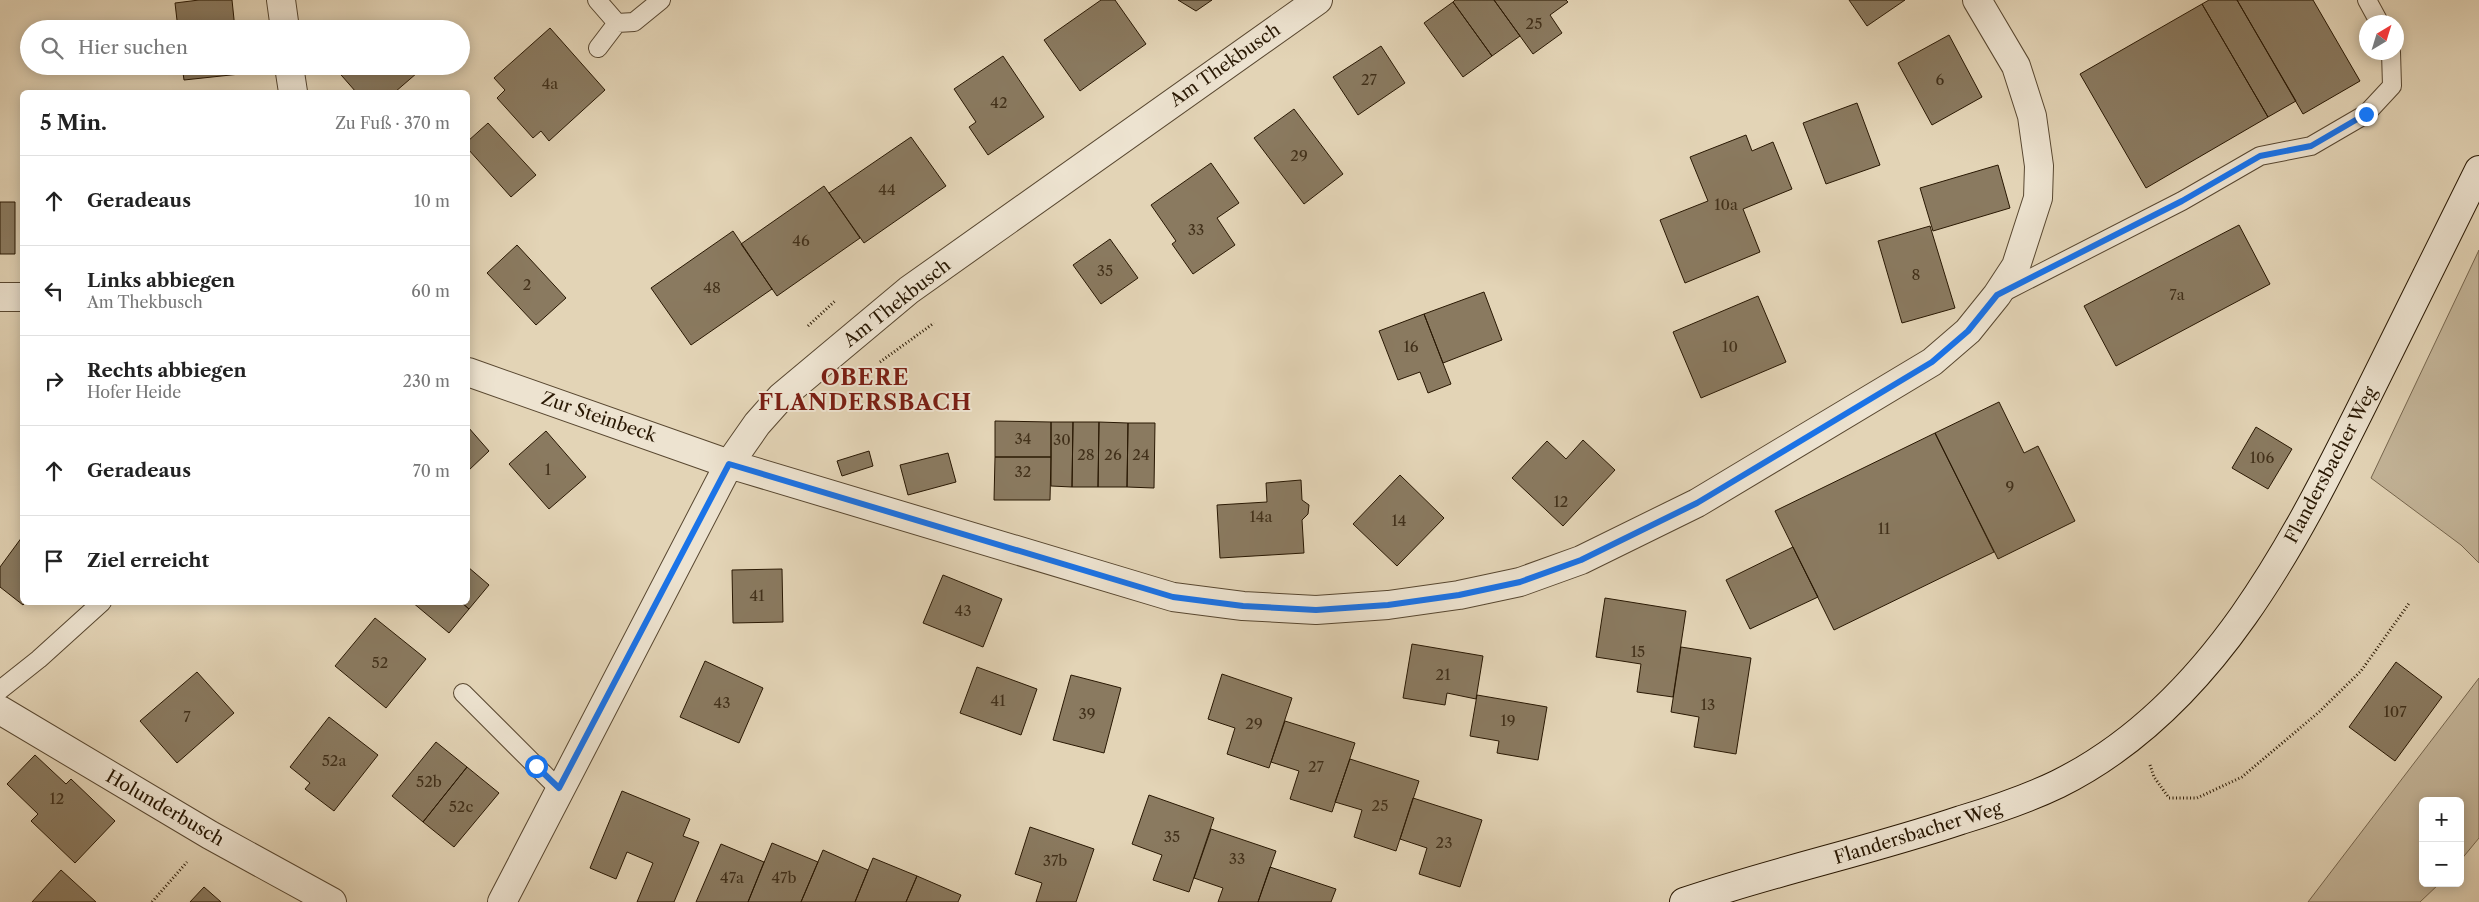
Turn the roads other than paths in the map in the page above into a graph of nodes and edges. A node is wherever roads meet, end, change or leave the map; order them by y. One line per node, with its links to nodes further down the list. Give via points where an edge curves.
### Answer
1 (281, 0): 8 (street)
2 (597, 0): 9 (lane)
3 (661, 0): 9 (lane, via 634,22)
4 (1318, 0): 19 (street, Am Thekbusch, via 909,290 781,398 757,424)
5 (1976, 0): 15 (street, Zur Steinbeck, via 2016,66 2032,116 2039,166 2038,198 2028,232 2016,266)
6 (2367, 0): 7 (lane)
7 (2375, 15)
8 (284, 20)
9 (616, 23): 10 (lane)
10 (598, 48)
11 (2392, 60): 15 (lane, via 2392,86 2366,114 2311,146 2260,156 2182,201)
12 (290, 75): 13 (street)
13 (292, 90)
14 (2479, 170): 27 (street, Flandersbacher Weg, via 2328,476 2288,548 2244,616 2152,720 2126,742 2060,783 2018,802)
15 (1997, 295): 19 (street, Zur Steinbeck, via 1968,331 1932,362 1697,503 1581,560 1520,582 1459,595 1316,610 1243,606 1173,597)
16 (0, 297): 17 (street)
17 (20, 297)
18 (470, 373): 19 (street, Zur Steinbeck)
19 (729, 464): 24 (street, Am Thekbusch)
20 (99, 605): 21 (lane)
21 (0, 690)
22 (463, 693): 24 (lane)
23 (0, 710): 25 (street, Holunderbusch, via 210,835)
24 (559, 788): 26 (street, Am Thekbusch)
25 (332, 902)
26 (502, 902)
27 (1684, 902)

